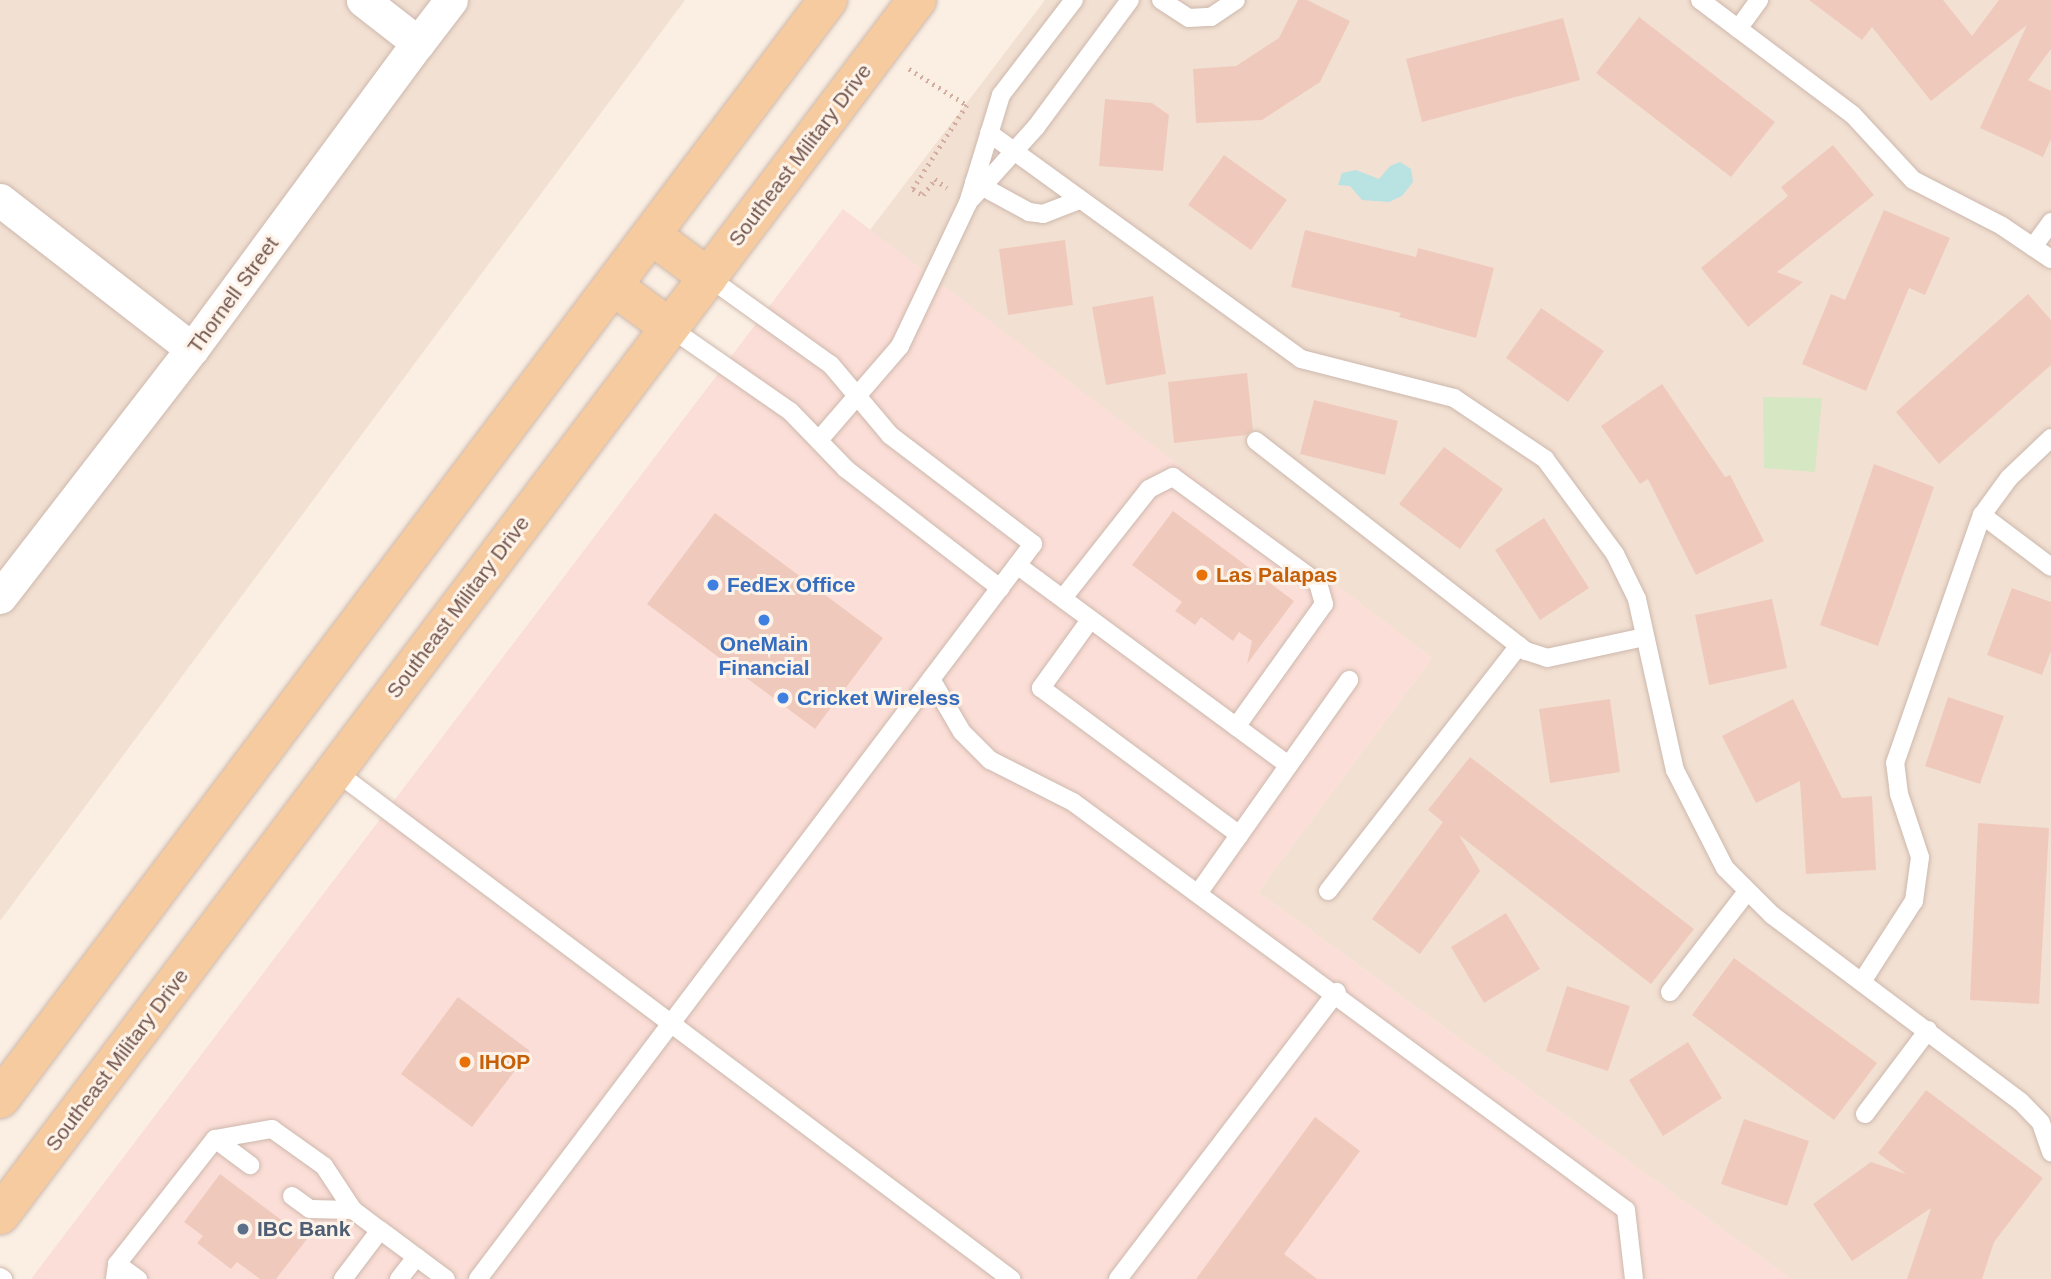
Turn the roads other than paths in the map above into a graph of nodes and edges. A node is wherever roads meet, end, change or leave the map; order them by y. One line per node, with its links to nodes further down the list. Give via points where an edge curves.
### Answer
1 (363, 0): 12 (street)
2 (451, 0): 12 (street, Thornell Street)
3 (828, 0): 19 (main road)
4 (916, 0): 22 (main road, Southeast Military Drive)
5 (1074, 0): 13 (lane, via 1001,95)
6 (1130, 0): 14 (lane)
7 (1161, 0): 8 (lane, via 1189,18 1211,17)
8 (1236, 0)
9 (1700, 0): 11 (lane)
10 (1759, 0): 11 (lane)
11 (1738, 29): 20 (lane, via 1853,115 1913,180)
12 (418, 43): 25 (street, Thornell Street)
13 (989, 133): 14 (lane); 15 (lane)
14 (1015, 150): 15 (lane); 17 (lane)
15 (978, 185): 17 (lane, via 1029,212 1043,214); 26 (lane, via 900,346)
16 (0, 200): 25 (street)
17 (1080, 201): 37 (lane, via 1301,359 1454,398 1518,438 1545,459 1615,554 1637,598)
18 (2051, 222): 20 (lane)
19 (651, 234): 22 (main road); 23 (main road)
20 (2033, 247): 21 (lane)
21 (2051, 259)
22 (708, 277): 24 (main road, Southeast Military Drive); 26 (lane, via 831,365)
23 (613, 286): 24 (main road); 53 (main road)
24 (669, 327): 28 (lane, via 790,411); 43 (main road, Southeast Military Drive)
25 (192, 349): 34 (street, Thornell Street)
26 (856, 395): 28 (lane); 31 (lane, via 890,435 1032,544)
27 (2051, 438): 30 (lane, via 2009,478)
28 (819, 440): 33 (lane, via 846,469)
29 (1256, 441): 38 (lane)
30 (1982, 515): 32 (lane); 48 (lane, via 1895,763 1899,794 1920,857 1914,901)
31 (1017, 565): 33 (lane); 35 (lane)
32 (2051, 567)
33 (1000, 587): 39 (lane)
34 (0, 597)
35 (1063, 598): 36 (lane); 41 (lane, via 1149,489 1172,477 1318,583 1324,604)
36 (1090, 620): 41 (lane); 44 (lane, via 1041,688)
37 (1644, 637): 38 (lane, via 1547,658); 47 (lane, via 1675,770 1725,868)
38 (1518, 646): 45 (lane)
39 (931, 679): 46 (lane, via 962,732 990,760 1073,802); 51 (lane)
40 (1349, 680): 42 (lane)
41 (1236, 727): 42 (lane)
42 (1288, 765): 44 (lane)
43 (335, 771): 51 (lane); 61 (main road, Southeast Military Drive)
44 (1240, 835): 46 (lane)
45 (1328, 891)
46 (1199, 892): 49 (lane)
47 (1746, 893): 48 (lane); 50 (lane)
48 (1863, 980): 52 (lane)
49 (1337, 992): 71 (lane); 72 (lane, via 1626,1210)
50 (1670, 992)
51 (670, 1024): 69 (lane); 70 (lane)
52 (1928, 1030): 54 (lane); 55 (lane)
53 (0, 1099)
54 (1865, 1114)
55 (2046, 1119): 57 (lane)
56 (215, 1139): 58 (lane); 60 (lane, via 272,1129 324,1166); 64 (lane)
57 (2051, 1152)
58 (250, 1165)
59 (292, 1196): 60 (lane, via 310,1209)
60 (353, 1210): 62 (lane)
61 (0, 1215)
62 (380, 1230): 63 (lane); 66 (lane)
63 (416, 1257): 67 (lane); 68 (lane)
64 (116, 1272): 65 (lane)
65 (138, 1279)
66 (343, 1279)
67 (399, 1279)
68 (446, 1279)
69 (478, 1279)
70 (1011, 1279)
71 (1118, 1279)
72 (1634, 1279)

